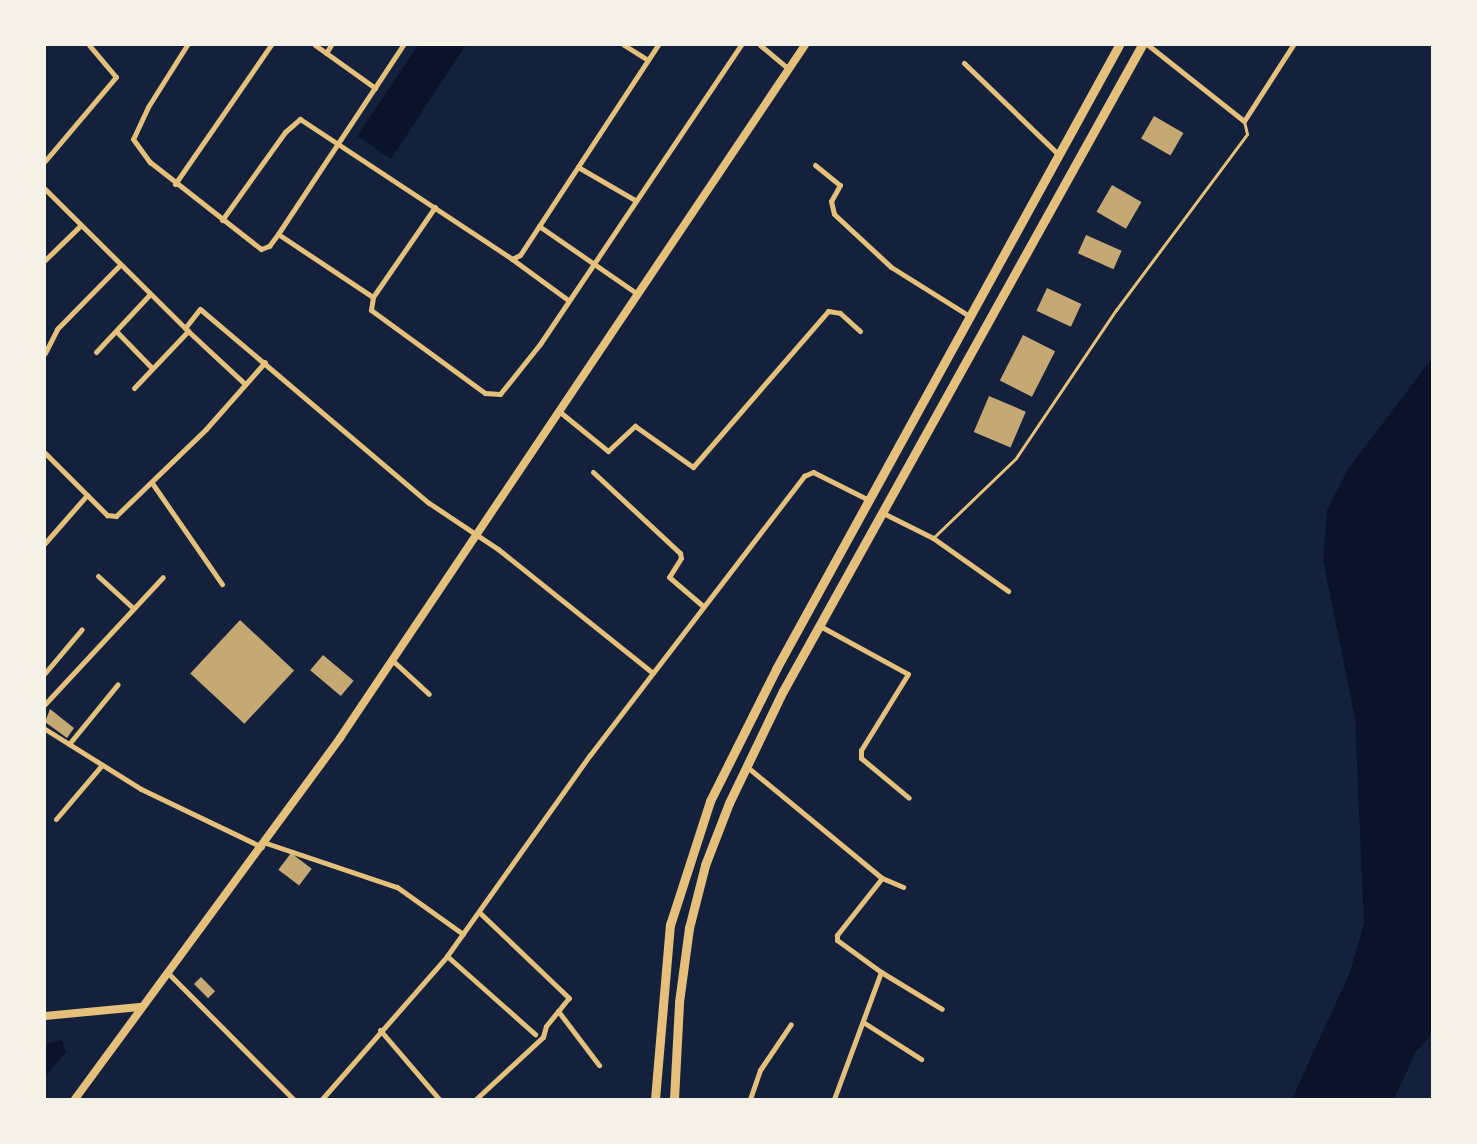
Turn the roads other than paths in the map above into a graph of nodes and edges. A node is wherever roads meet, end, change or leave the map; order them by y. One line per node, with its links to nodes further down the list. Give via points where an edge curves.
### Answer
1 (89, 45): 26 (street, via 116,77)
2 (187, 45): 29 (street, via 148,107 133,140 150,162)
3 (271, 45): 29 (street)
4 (315, 45): 16 (street)
5 (331, 45): 16 (street)
6 (403, 45): 21 (street)
7 (624, 45): 17 (street)
8 (658, 45): 17 (street)
9 (741, 45): 31 (street)
10 (760, 45): 19 (street)
11 (805, 45): 19 (main road)
12 (1119, 45): 20 (highway)
13 (1142, 45): 22 (highway)
14 (1148, 45): 23 (street)
15 (1293, 45): 23 (street)
16 (326, 53): 21 (street)
17 (648, 60): 28 (street)
18 (964, 63): 25 (street)
19 (789, 69): 41 (main road)
20 (1096, 85): 22 (highway); 25 (highway)
21 (375, 88): 24 (street)
22 (1115, 95): 61 (highway)
23 (1244, 121): 63 (lane, via 1247,134 1116,310 1016,458)
24 (339, 141): 32 (street); 33 (street, via 312,124 295,120); 36 (street)
25 (1058, 154): 45 (highway)
26 (45, 160)
27 (815, 165): 45 (street, via 840,185 831,201 834,214 891,267)
28 (578, 167): 31 (street); 35 (street)
29 (175, 183): 33 (street)
30 (45, 189): 34 (street)
31 (635, 200): 39 (street)
32 (435, 207): 37 (street); 43 (street)
33 (222, 220): 36 (street, via 261,249 269,246)
34 (81, 225): 38 (street); 40 (street)
35 (539, 226): 37 (street, via 520,255); 39 (street)
36 (278, 234): 43 (street)
37 (512, 258): 44 (street)
38 (45, 260)
39 (593, 263): 41 (street); 44 (street)
40 (120, 265): 42 (street); 50 (street, via 57,329)
41 (636, 293): 55 (main road)
42 (150, 294): 46 (street); 47 (street)
43 (373, 297): 44 (street, via 374,315 494,396 505,389)
44 (568, 300)
45 (972, 318): 60 (highway)
46 (186, 330): 51 (street, via 200,309); 52 (street); 53 (street)
47 (116, 331): 49 (street); 52 (street)
48 (860, 331): 55 (street, via 840,312 828,310 693,466 636,426 608,451)
49 (96, 352)
50 (45, 353)
51 (265, 362): 53 (street); 62 (street, via 429,503)
52 (152, 368): 54 (street)
53 (245, 384): 58 (street)
54 (134, 388)
55 (560, 412): 62 (main road)
56 (45, 453): 59 (street)
57 (593, 472): 69 (street, via 680,553 669,577)
58 (152, 483): 59 (street, via 114,517); 67 (street)
59 (87, 495): 64 (street)
60 (870, 501): 69 (street, via 809,472); 108 (highway, via 742,735 697,833 670,925)
61 (883, 513): 63 (street); 71 (highway)
62 (477, 535): 73 (main road); 75 (street)
63 (933, 538): 68 (street)
64 (45, 543)
65 (98, 576): 70 (street)
66 (163, 577): 70 (street)
67 (222, 584)
68 (1008, 591)
69 (703, 606): 75 (street)
70 (132, 608): 78 (street)
71 (820, 626): 82 (highway); 83 (street, via 908,674 861,750 861,759)
72 (82, 629): 74 (street)
73 (392, 660): 77 (street); 85 (main road)
74 (45, 673)
75 (653, 673): 88 (street)
76 (118, 684): 80 (street)
77 (429, 694)
78 (45, 704)
79 (45, 729): 80 (street)
80 (69, 744): 81 (street)
81 (102, 765): 84 (street); 85 (street, via 182,811)
82 (746, 766): 86 (street); 109 (highway, via 713,840 689,928 679,1002)
83 (909, 798)
84 (56, 819)
85 (264, 845): 89 (street, via 397,887); 92 (main road)
86 (882, 878): 87 (street); 91 (street, via 836,936)
87 (903, 887)
88 (479, 912): 89 (street); 95 (street, via 569,997)
89 (463, 934): 90 (street)
90 (447, 956): 99 (street); 100 (street)
91 (881, 972): 94 (street); 97 (street)
92 (168, 973): 93 (main road); 104 (street)
93 (140, 1007): 96 (main road); 103 (main road)
94 (942, 1009)
95 (558, 1011): 102 (street); 107 (street, via 543,1037)
96 (45, 1016)
97 (863, 1022): 101 (street); 111 (street)
98 (791, 1024): 110 (street, via 760,1070)
99 (380, 1030): 105 (street); 106 (street)
100 (535, 1035)
101 (921, 1059)
102 (599, 1065)
103 (75, 1099)
104 (293, 1099)
105 (323, 1099)
106 (439, 1099)
107 (476, 1099)
108 (655, 1099)
109 (674, 1099)
110 (750, 1099)
111 (835, 1099)

